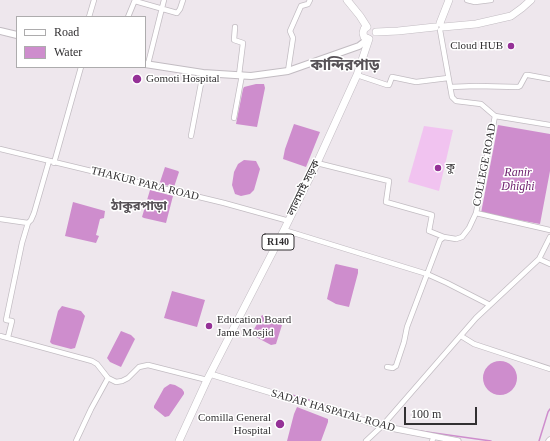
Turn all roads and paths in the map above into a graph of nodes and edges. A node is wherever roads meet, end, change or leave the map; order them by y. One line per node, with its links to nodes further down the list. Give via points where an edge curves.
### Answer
1 (94, 0): 12 (street)
2 (164, 0): 11 (street)
3 (183, 0): 11 (street, via 177,13)
4 (310, 0): 23 (street, via 308,4 301,6 290,31 293,38)
5 (347, 0): 16 (main road)
6 (449, 0): 14 (main road)
7 (467, 0): 8 (street)
8 (491, 0)
9 (531, 0): 14 (main road, via 511,16 476,24)
10 (135, 1): 11 (street); 13 (street)
11 (162, 9): 21 (street)
12 (89, 16)
13 (128, 16)
14 (439, 26): 18 (main road); 27 (street, COLLEGE ROAD)
15 (235, 27): 25 (street, via 234,40 243,43)
16 (367, 27): 18 (main road, via 373,28); 20 (main road, via 363,33 364,37)
17 (0, 31): 19 (main road)
18 (376, 32): 20 (main road, via 374,37)
19 (16, 35)
20 (369, 39): 23 (main road, via 359,46); 26 (main road, লালমাই সড়ক / R140)
21 (146, 64): 24 (main road)
22 (81, 68): 35 (street)
23 (288, 72): 25 (main road)
24 (203, 73): 25 (main road); 33 (street)
25 (241, 75): 31 (street)
26 (357, 75): 27 (street, via 387,86 392,77 416,82); 36 (main road, লালমাই সড়ক / R140)
27 (448, 78): 29 (street, COLLEGE ROAD)
28 (550, 79): 29 (street, via 526,75 518,87)
29 (450, 87): 30 (street, COLLEGE ROAD, via 454,100 481,104)
30 (495, 116): 32 (street); 37 (street, COLLEGE ROAD)
31 (234, 118)
32 (550, 125)
33 (191, 136)
34 (0, 150): 35 (street, THAKUR PARA ROAD)
35 (52, 162): 39 (street, THAKUR PARA ROAD); 40 (street, via 34,213)
36 (317, 163): 39 (main road, লালমাই সড়ক / R140); 43 (street, via 389,181 386,202 432,215 429,231)
37 (476, 213): 42 (street); 43 (street, COLLEGE ROAD, via 462,237)
38 (0, 219): 40 (street)
39 (288, 221): 41 (main road, লালমাই সড়ক / R140)
40 (28, 222): 51 (street, via 6,320 12,321)
41 (284, 230): 47 (street); 54 (main road, লালমাই সড়ক / R140)
42 (550, 230)
43 (444, 237): 47 (street, via 440,240)
44 (550, 237): 45 (street)
45 (539, 259): 46 (street); 48 (street)
46 (550, 264)
47 (427, 274): 48 (street); 52 (street, via 407,327 396,366)
48 (490, 305): 50 (street)
49 (0, 336): 51 (street)
50 (461, 336): 53 (street, via 474,344); 56 (street)
51 (8, 337): 55 (street, via 92,361)
52 (387, 367)
53 (550, 369)
54 (209, 377): 55 (street, via 148,365 139,367 122,381 116,382); 56 (street, SADAR HASPATAL ROAD); 59 (main road, লালমাই সড়ক / R140)
55 (108, 378): 58 (street)
56 (382, 426): 57 (street, SADAR HASPATAL ROAD); 60 (street)
57 (433, 439): 61 (street, SADAR HASPATAL ROAD)
58 (76, 441)
59 (179, 441)
60 (366, 441)
61 (458, 441)

